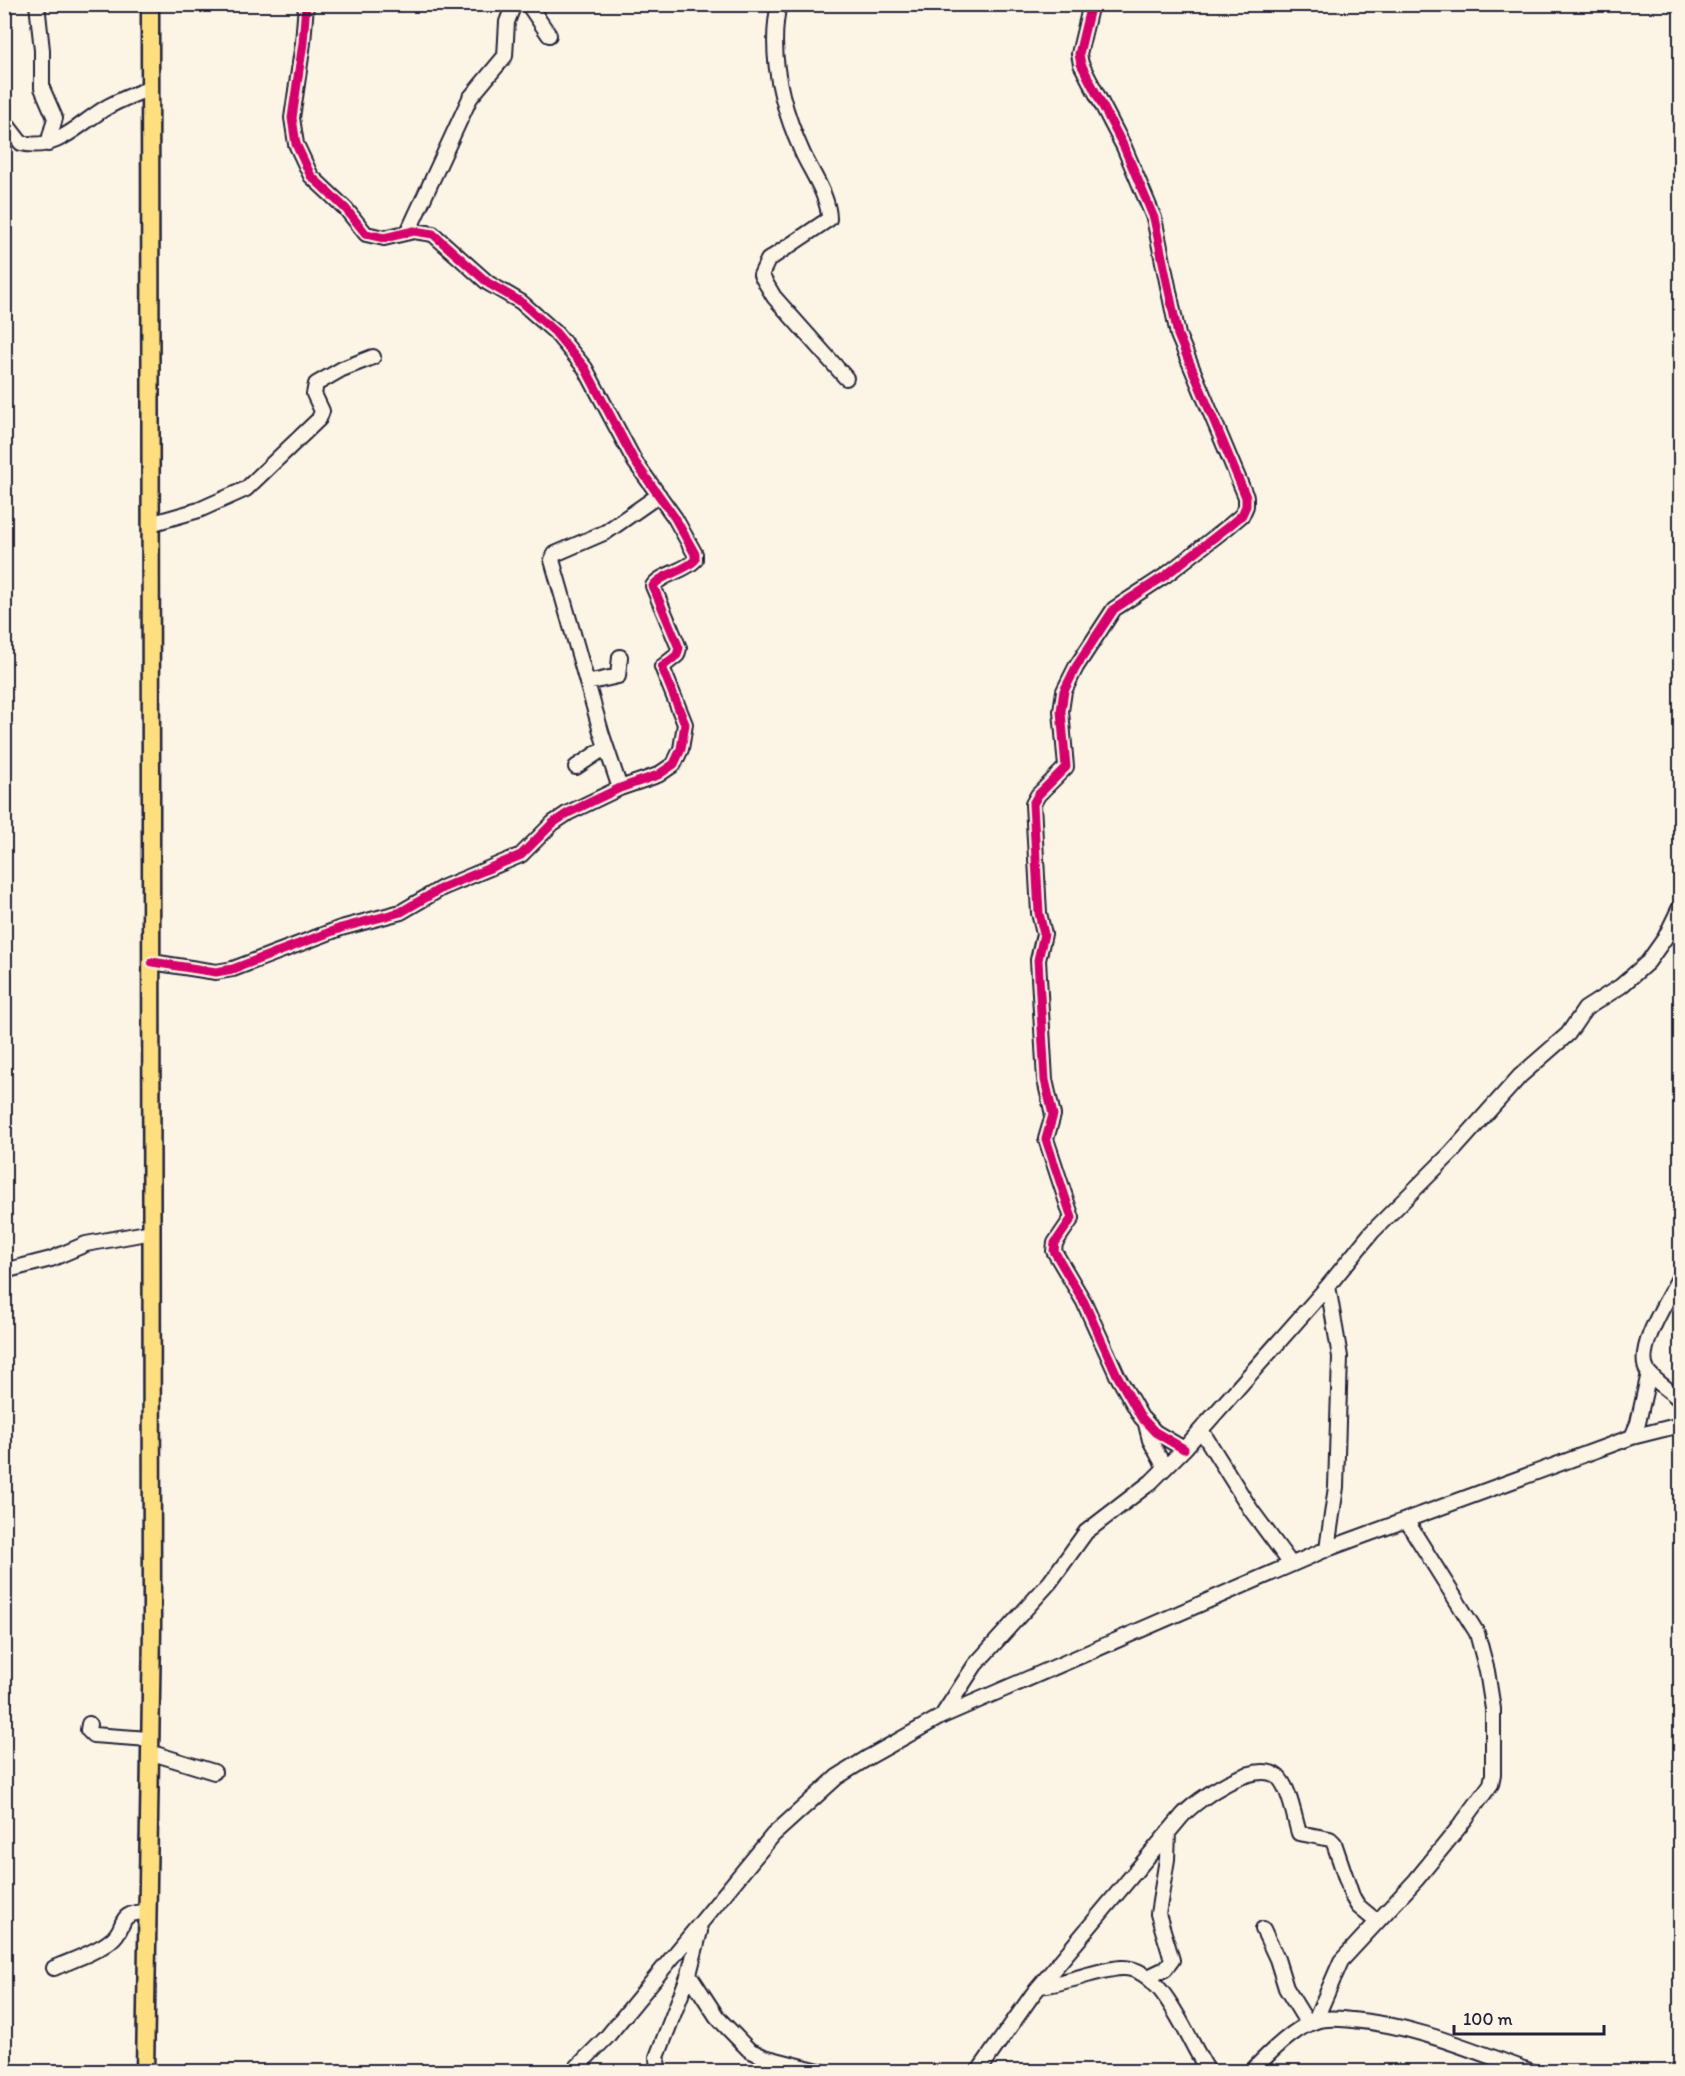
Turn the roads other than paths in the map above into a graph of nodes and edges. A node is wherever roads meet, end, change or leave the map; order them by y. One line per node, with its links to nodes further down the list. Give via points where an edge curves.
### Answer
1 (37, 4): 11 (street, via 42,88 55,118)
2 (150, 4): 9 (main road)
3 (306, 4): 12 (street, via 292,118 303,162 311,176 366,234 384,238)
4 (514, 4): 12 (street, via 507,22 505,56 470,98)
5 (528, 4): 8 (street)
6 (779, 4): 14 (street, via 773,38 784,101 829,219 768,260 761,275 774,297)
7 (1091, 4): 30 (street, via 1079,54 1081,64 1124,147 1154,218 1178,335 1242,484 1246,507 1166,575 1114,609 1076,666 1065,691 1061,711 1066,767 1033,804 1044,934 1038,960 1045,1080 1053,1113 1046,1139 1072,1218 1054,1251)
8 (549, 35)
9 (148, 88): 11 (street); 16 (main road)
10 (4, 121): 11 (street, via 21,143)
11 (48, 144)
12 (408, 232): 15 (street, via 421,231 439,238 488,283 522,302 555,332 585,368 635,462)
13 (373, 357): 16 (street, via 316,384 314,394 322,411 319,419 252,485 200,510)
14 (846, 378)
15 (659, 495): 18 (street, via 606,532 553,556); 21 (street, via 696,557 686,568 653,586 679,648 663,670 684,719 685,731 681,749 670,767)
16 (150, 524): 23 (main road)
17 (620, 657): 18 (street, via 618,676)
18 (587, 683): 19 (street)
19 (606, 747): 20 (street); 21 (street)
20 (576, 767)
21 (620, 788): 23 (street, via 553,823 514,860 442,888 401,912 341,928 225,971)
22 (1680, 907): 27 (street, via 1648,962 1621,986 1585,1009 1568,1034 1520,1076 1372,1232)
23 (152, 962): 24 (main road)
24 (152, 1232): 25 (street, via 86,1244 51,1259); 41 (main road)
25 (4, 1271)
26 (1680, 1276): 28 (street, via 1648,1338 1644,1360)
27 (1329, 1286): 32 (street); 37 (street, via 1340,1357 1336,1487)
28 (1649, 1373): 29 (street); 33 (street)
29 (1680, 1401)
30 (1146, 1424): 34 (street); 35 (street)
31 (1680, 1425): 33 (street)
32 (1201, 1430): 34 (street); 38 (street, via 1251,1510)
33 (1632, 1437): 36 (street)
34 (1184, 1449): 35 (street)
35 (1165, 1468): 39 (street, via 1087,1531 1050,1582 975,1665)
36 (1406, 1520): 37 (street); 45 (street, via 1477,1633 1488,1671 1494,1760 1491,1784 1477,1804 1416,1880)
37 (1327, 1549): 38 (street)
38 (1291, 1564): 39 (street)
39 (942, 1716): 46 (street, via 850,1768 816,1794 752,1859)
40 (89, 1724): 41 (street, via 93,1735)
41 (149, 1745): 42 (street); 44 (main road)
42 (214, 1772)
43 (1168, 1832): 45 (street, via 1193,1804 1214,1790 1246,1776 1271,1772 1280,1779 1299,1833 1334,1843 1352,1896); 50 (street, via 1158,1919 1172,1959 1167,1967); 51 (street)
44 (146, 1912): 48 (street, via 126,1915 119,1932 109,1942); 53 (main road)
45 (1376, 1921): 52 (street, via 1341,1961)
46 (701, 1926): 49 (street); 54 (street)
47 (1263, 1929): 52 (street, via 1286,1988)
48 (54, 1968)
49 (689, 1974): 55 (street, via 657,2057); 56 (street, via 717,2017 750,2050)
50 (1148, 1977): 51 (street, via 1133,1969 1118,1968); 58 (street, via 1166,1998)
51 (1040, 1986): 57 (street)
52 (1312, 2023): 59 (street, via 1274,2049); 60 (street, via 1336,2019 1395,2025)
53 (145, 2072)
54 (572, 2072)
55 (658, 2072)
56 (823, 2072)
57 (978, 2072)
58 (1209, 2072)
59 (1251, 2072)
60 (1533, 2072)

